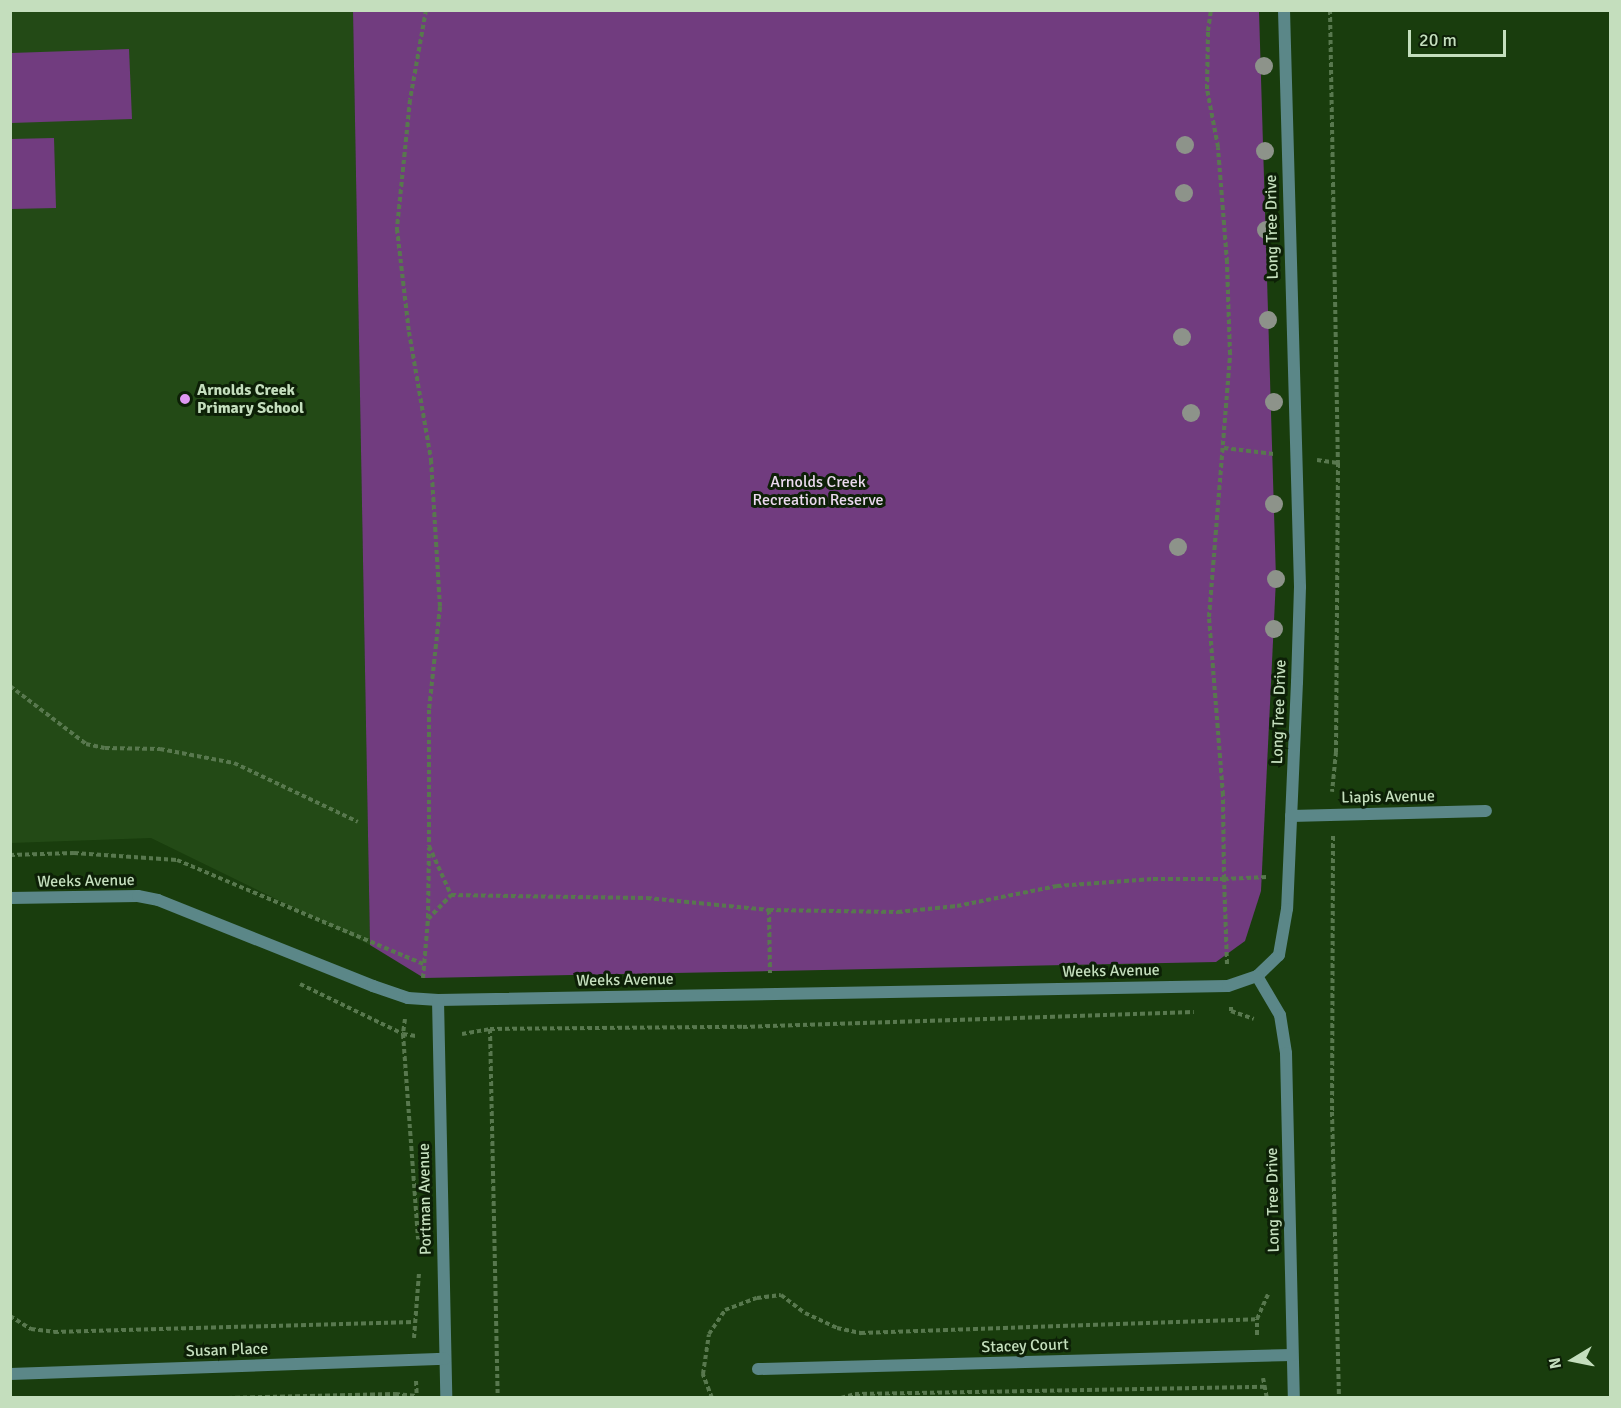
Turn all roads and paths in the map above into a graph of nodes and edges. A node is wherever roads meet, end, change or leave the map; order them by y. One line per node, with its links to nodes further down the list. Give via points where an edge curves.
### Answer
1 (426, 10): 10 (path, via 410,100 398,229 409,332 432,460 440,607 429,710)
2 (1211, 10): 13 (path, via 1207,89 1218,147 1230,354 1209,617 1223,795)
3 (1284, 10): 8 (street, Long Tree Drive, via 1300,587)
4 (1330, 10): 7 (path, via 1338,463)
5 (10, 686): 9 (path, via 86,744 160,749 234,763)
6 (1486, 811): 7 (street, Liapis Avenue)
7 (1333, 815): 8 (street, Liapis Avenue); 48 (path, via 1332,1112)
8 (1291, 816): 12 (street, Long Tree Drive)
9 (358, 822)
10 (429, 846): 14 (path); 17 (path)
11 (10, 855): 18 (path, via 74,853 177,860)
12 (1289, 876): 13 (path); 19 (street, Long Tree Drive, via 1279,955)
13 (1224, 879): 16 (path, via 1057,886 957,906 898,912); 20 (path)
14 (451, 895): 16 (path, via 646,898); 17 (path)
15 (10, 898): 22 (street, Weeks Avenue, via 138,896 158,900)
16 (769, 910): 21 (path)
17 (428, 919): 18 (path)
18 (424, 965): 22 (path, via 423,978)
19 (1257, 976): 20 (street, Weeks Avenue); 33 (street, Long Tree Drive, via 1280,1015 1286,1053)
20 (1228, 986): 21 (street, Weeks Avenue); 24 (path, via 1231,1011 1253,1018)
21 (770, 994): 23 (street, Weeks Avenue)
22 (408, 998): 23 (street, Weeks Avenue)
23 (438, 1000): 35 (street, Portman Avenue)
24 (1258, 1028)
25 (490, 1029): 43 (path)
26 (403, 1034): 27 (path)
27 (418, 1242)
28 (420, 1265): 32 (path)
29 (1268, 1293): 31 (path)
30 (10, 1316): 32 (path, via 31,1329 54,1332)
31 (1257, 1319): 34 (path); 44 (path, via 861,1333 837,1328 781,1296 757,1298 725,1310 709,1334 703,1374)
32 (414, 1322): 36 (path)
33 (1292, 1355): 34 (street, Stacey Court); 47 (street, Long Tree Drive)
34 (1257, 1356): 37 (street, Stacey Court); 39 (path)
35 (445, 1359): 36 (street, Susan Place); 42 (street, Portman Avenue)
36 (413, 1361): 38 (street, Susan Place); 40 (path)
37 (758, 1370)
38 (10, 1374)
39 (1266, 1388): 45 (path, via 855,1394); 46 (path)
40 (417, 1397): 41 (path, via 395,1394)
41 (228, 1398)
42 (446, 1398)
43 (498, 1398)
44 (712, 1398)
45 (841, 1398)
46 (1267, 1398)
47 (1294, 1398)
48 (1339, 1398)

